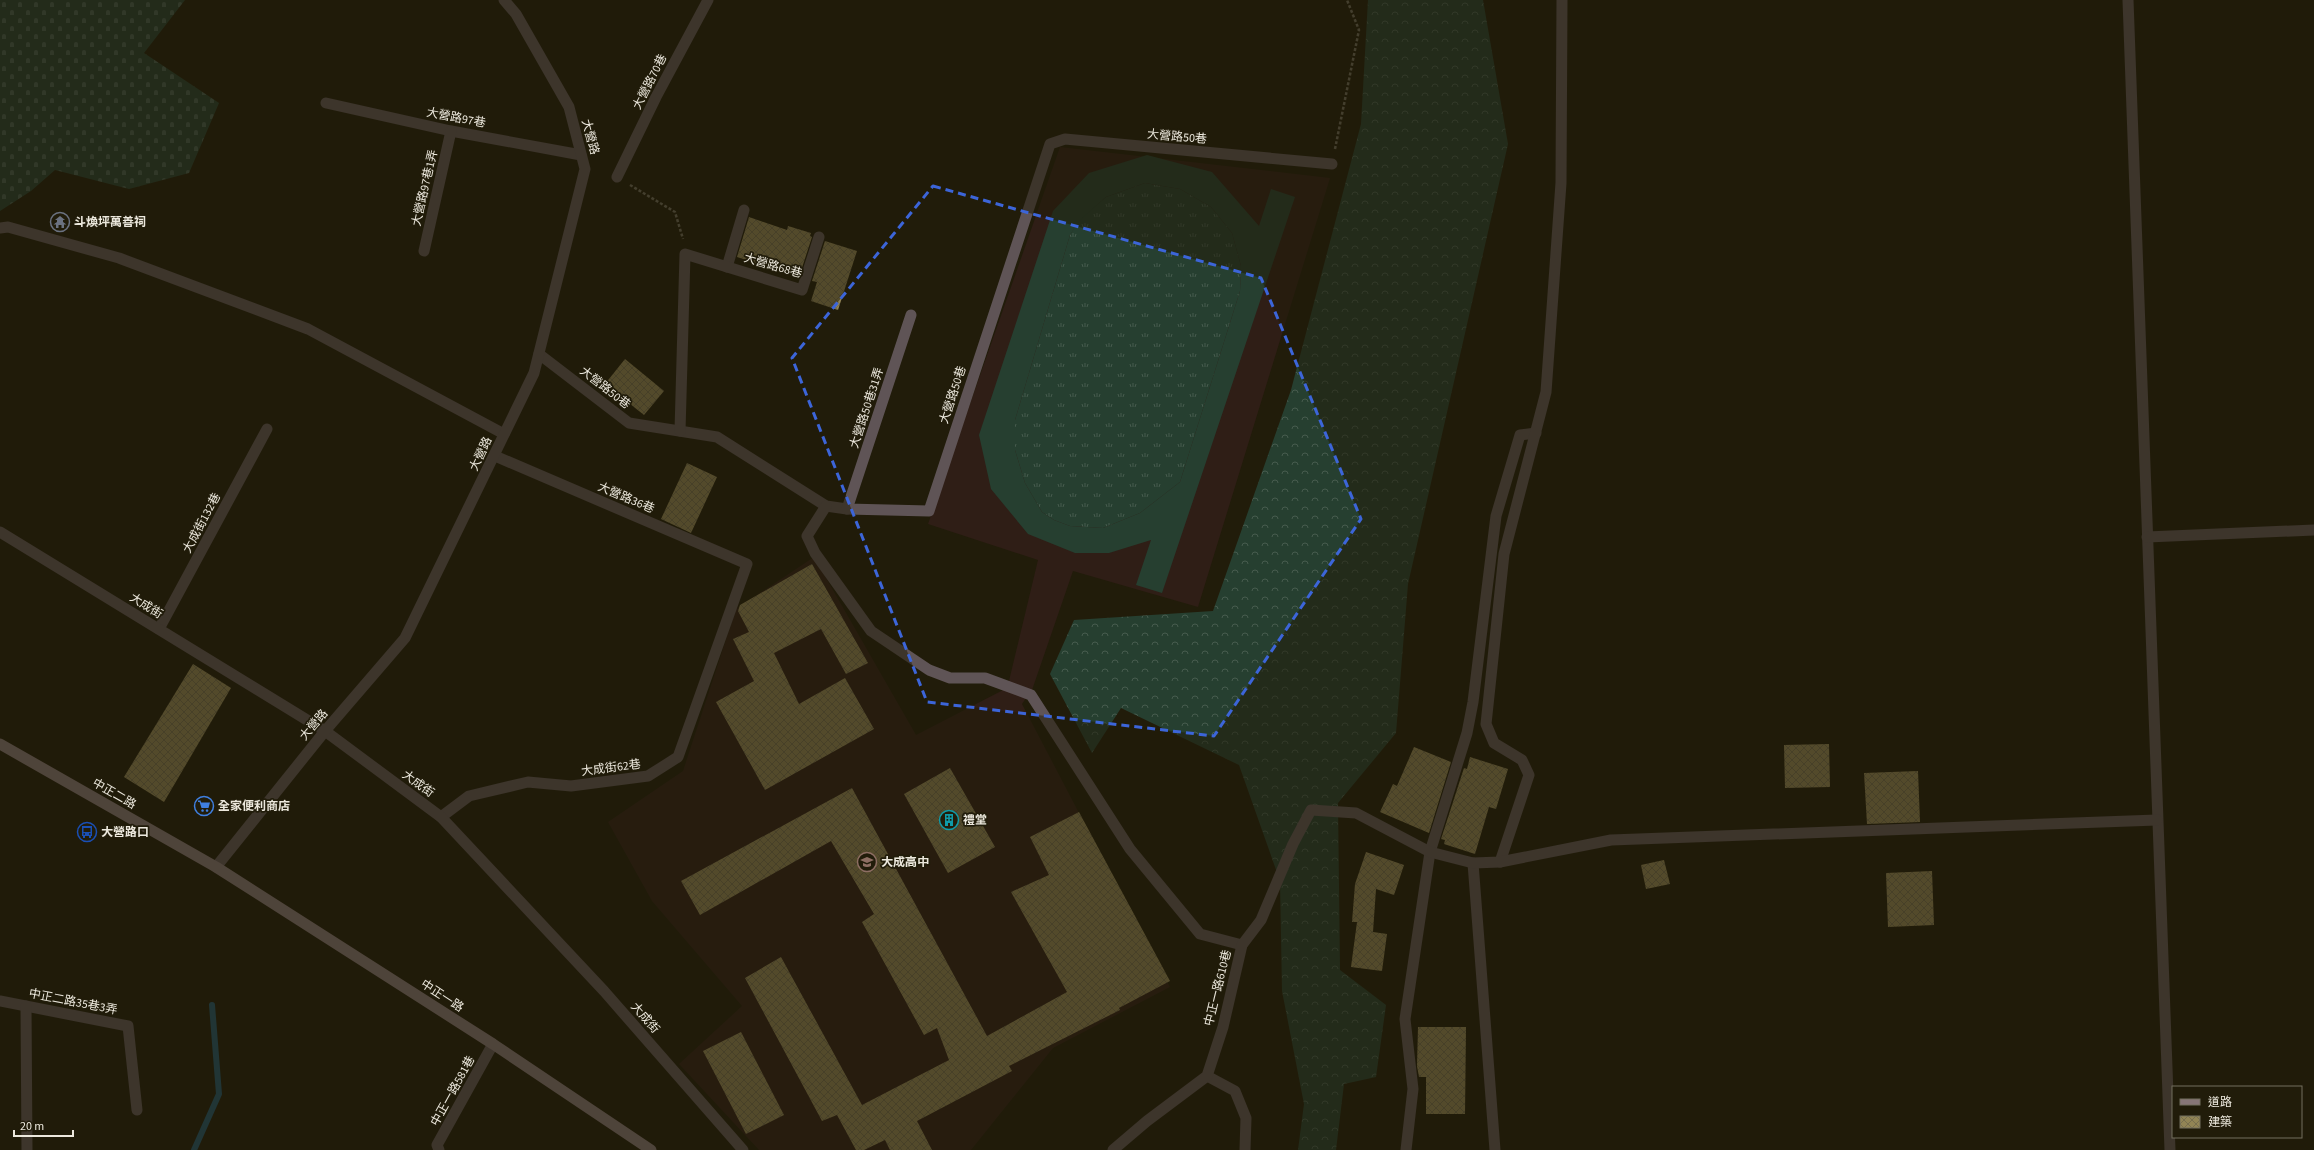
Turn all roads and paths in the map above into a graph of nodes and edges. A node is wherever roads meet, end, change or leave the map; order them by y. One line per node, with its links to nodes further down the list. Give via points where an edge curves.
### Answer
1 (504, 0): 8 (street, 大營路, via 516,14 569,107)
2 (708, 0): 10 (street, 大營路70巷)
3 (1347, 0): 9 (path, via 1359,30)
4 (1562, 0): 21 (street, via 1561,183 1546,392)
5 (2128, 0): 28 (street)
6 (326, 103): 7 (street, 大營路97巷)
7 (451, 131): 8 (street, 大營路97巷); 14 (street, 大營路97巷1弄)
8 (582, 155): 18 (street, 大營路, via 585,169)
9 (1332, 164): 25 (street, 大營路50巷, via 1065,140 1050,144 929,511)
10 (617, 177): 15 (path, via 675,212 685,245)
11 (744, 210): 16 (street)
12 (0, 228): 22 (street, via 8,227 119,258 308,329)
13 (819, 237): 16 (street, 大營路68巷, via 802,290)
14 (424, 251)
15 (685, 254): 16 (street, 大營路68巷); 20 (street)
16 (727, 266)
17 (911, 316): 25 (street, 大營路50巷31弄)
18 (539, 354): 20 (street, 大營路50巷, via 629,423); 22 (street, 大營路, via 534,373)
19 (267, 429): 30 (street, 大成街132巷)
20 (680, 432): 24 (street, 大營路50巷, via 717,437)
21 (1536, 433): 35 (street, via 1520,435 1496,516 1468,726); 36 (street, via 1504,554 1486,724 1494,743 1522,760 1529,774)
22 (504, 434): 23 (street, 大營路)
23 (495, 456): 29 (street, 大營路36巷); 31 (street, 大營路, via 465,512 405,638)
24 (826, 506): 25 (street, 大營路50巷); 39 (street, via 807,536 815,553 871,631 929,670 950,678 985,678 1031,695 1130,849 1200,934)
25 (847, 509)
26 (2314, 530): 28 (street)
27 (0, 532): 30 (street, 大成街)
28 (2147, 537): 34 (street)
29 (747, 564): 33 (street, 大成街62巷, via 678,757 648,776 571,786 528,782 469,796)
30 (159, 629): 31 (street, 大成街)
31 (325, 731): 33 (street, 大成街); 38 (street, 大營路)
32 (0, 744): 38 (main road, 中正二路)
33 (441, 817): 48 (street, 大成街, via 604,991)
34 (2157, 820): 36 (street, via 1611,840); 53 (street)
35 (1430, 852): 37 (street); 39 (street, 中正一路610巷, via 1356,813 1311,810 1293,844 1261,920); 51 (street, via 1405,1019 1412,1089)
36 (1500, 862): 37 (street)
37 (1473, 863): 52 (street)
38 (216, 867): 42 (main road, 中正一路)
39 (1242, 945): 43 (street, 中正一路610巷, via 1222,1028)
40 (0, 1001): 41 (street, 中正二路35巷3弄)
41 (26, 1006): 44 (street, 中正二路35巷3弄, via 128,1026); 45 (street)
42 (494, 1044): 46 (street, 中正一路581巷, via 437,1145); 47 (main road, 中正一路)
43 (1207, 1076): 49 (street); 50 (street, via 1235,1091 1246,1118)
44 (137, 1110)
45 (27, 1150)
46 (439, 1150)
47 (651, 1150)
48 (743, 1150)
49 (1113, 1150)
50 (1245, 1150)
51 (1406, 1150)
52 (1495, 1150)
53 (2170, 1150)

